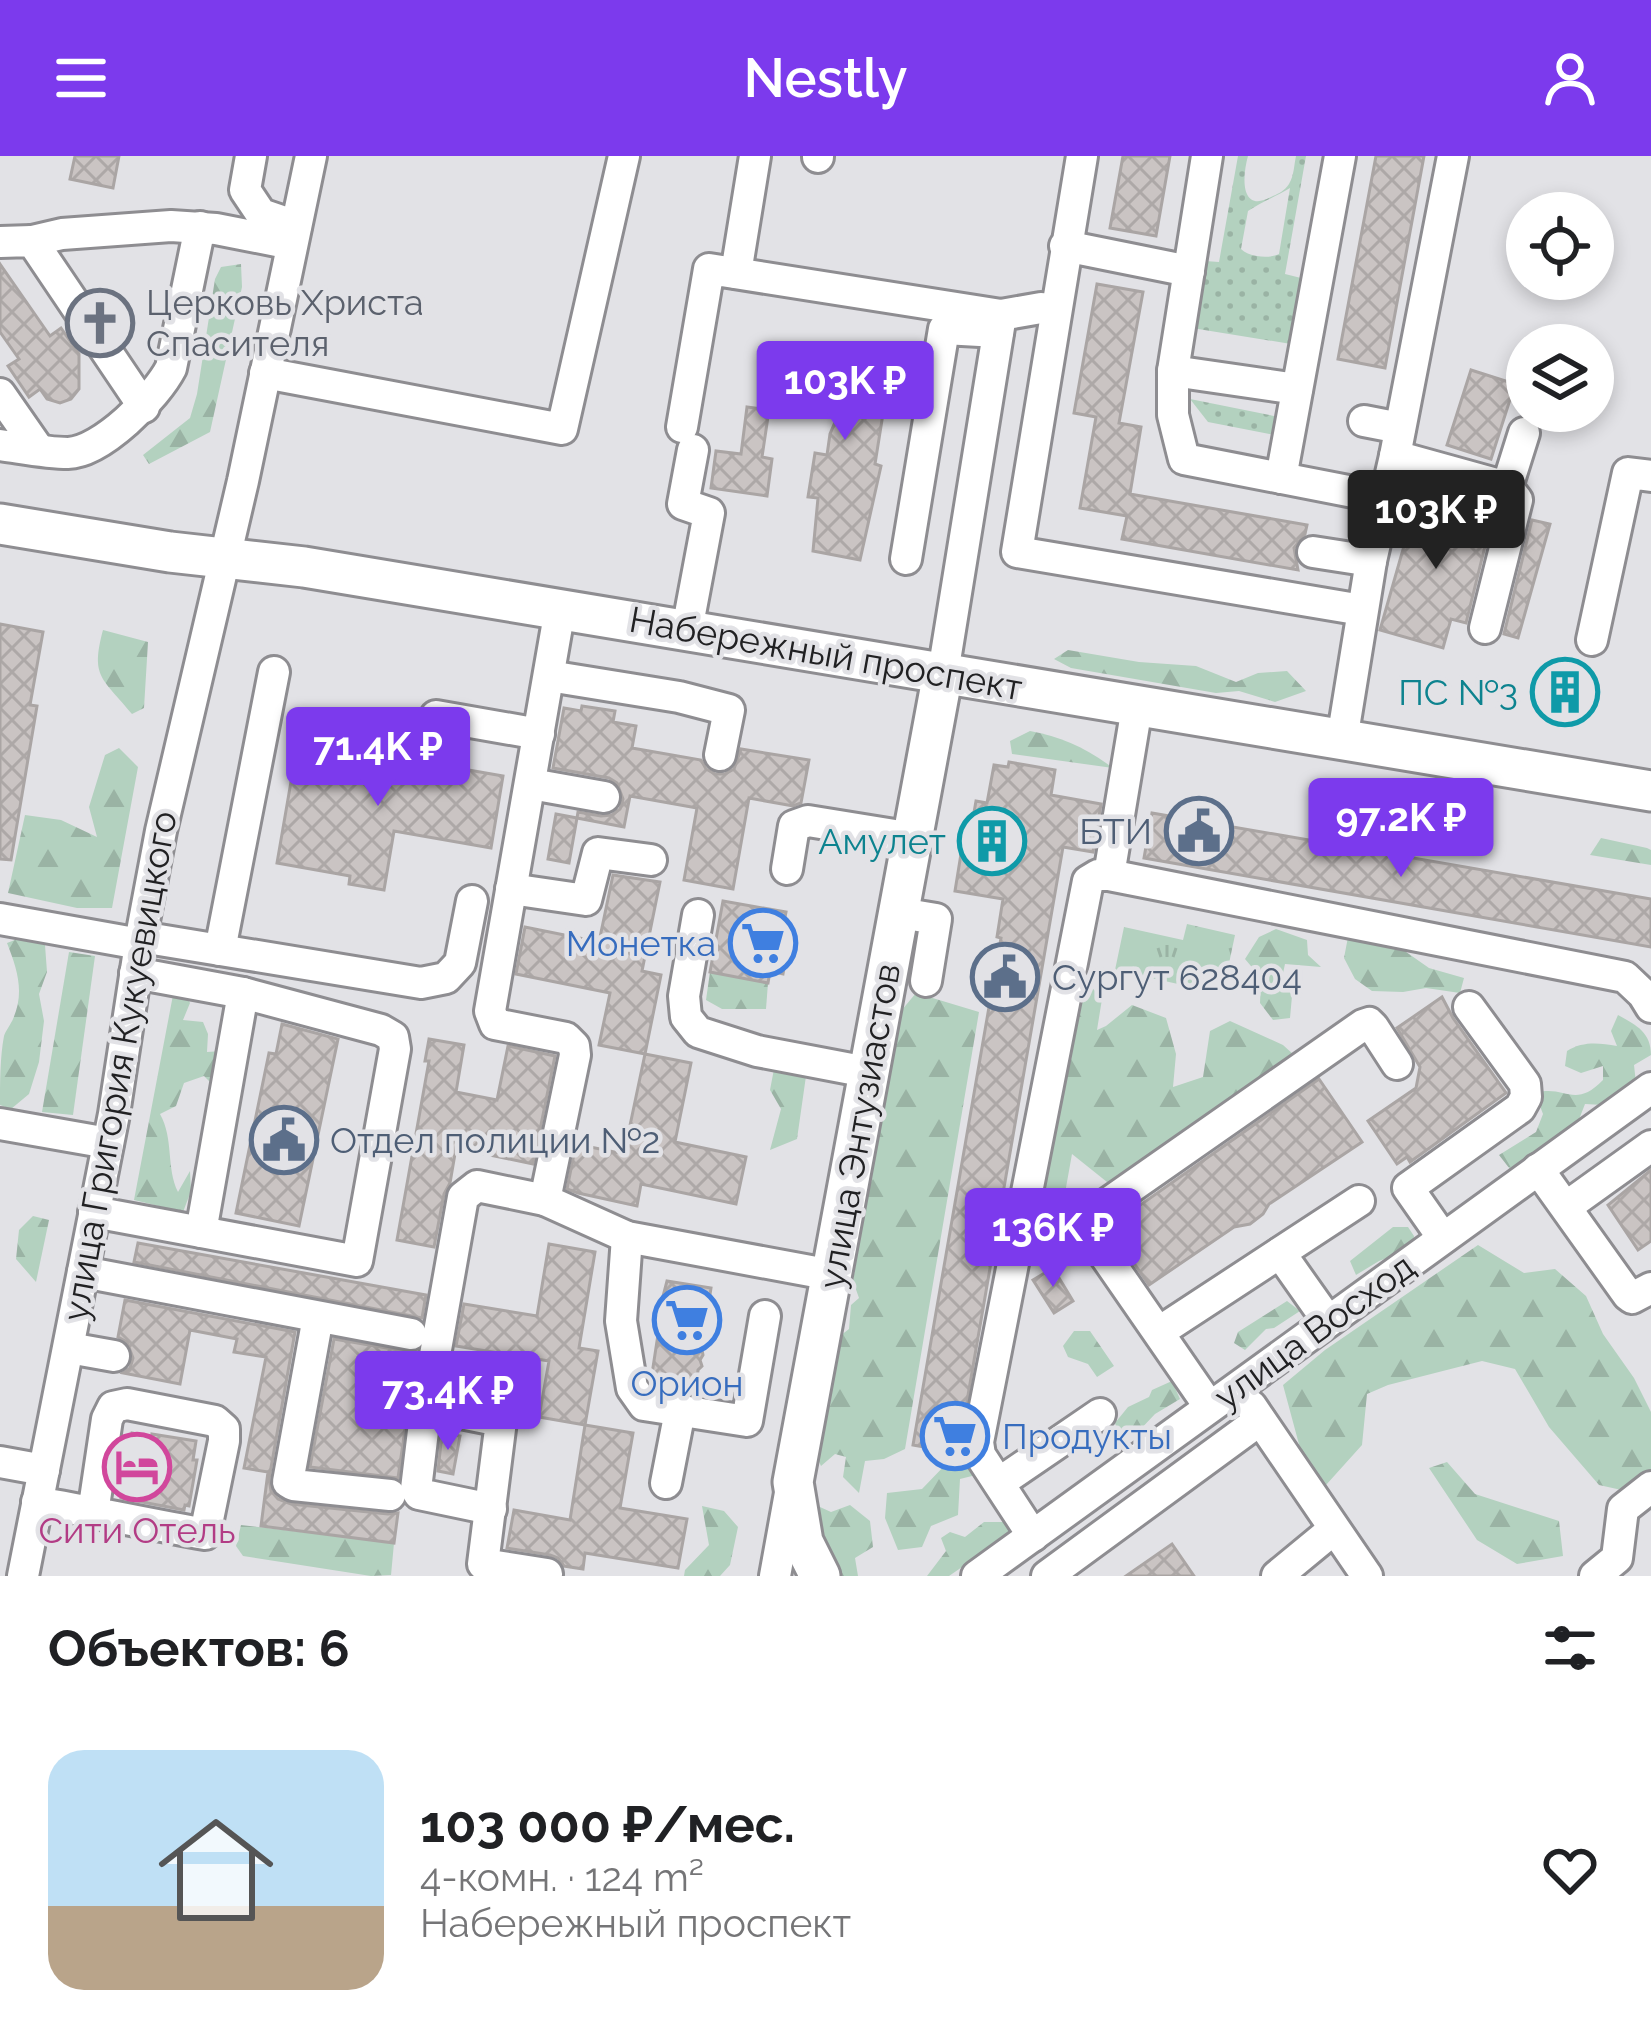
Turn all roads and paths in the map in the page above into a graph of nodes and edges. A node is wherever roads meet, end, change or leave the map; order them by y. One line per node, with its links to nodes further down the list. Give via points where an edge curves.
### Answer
1 (251, 156): 10 (street, via 244,190 261,214)
2 (310, 156): 10 (street, улица Григория Кукуевицкого)
3 (624, 156): 19 (street, via 562,429)
4 (755, 156): 15 (street)
5 (1082, 156): 13 (street)
6 (1207, 156): 14 (street)
7 (1340, 156): 20 (street)
8 (1453, 156): 25 (street)
9 (200, 227): 10 (street); 11 (street); 22 (street, via 171,368)
10 (294, 235): 19 (street, улица Григория Кукуевицкого)
11 (32, 241): 12 (street); 22 (street)
12 (0, 242)
13 (1065, 246): 14 (street); 16 (street)
14 (1189, 271): 18 (street)
15 (736, 274): 17 (street); 42 (street, via 709,269 683,504 710,513)
16 (1055, 311): 17 (street); 40 (street, via 1017,552)
17 (1000, 323): 32 (street, via 944,329); 34 (street)
18 (1172, 371): 20 (street); 29 (street, via 1184,459)
19 (265, 373): 36 (street, улица Григория Кукуевицкого)
20 (1297, 389): 29 (street)
21 (0, 394): 27 (street)
22 (144, 407): 27 (street, via 87,448)
23 (1364, 421): 25 (street)
24 (1524, 433): 30 (street)
25 (1397, 442): 30 (street); 31 (street)
26 (0, 446): 27 (street)
27 (39, 450)
28 (1651, 476): 43 (street, via 1628,473)
29 (1281, 478): 31 (street)
30 (1507, 487): 41 (street, via 1517,500)
31 (1384, 498): 38 (street)
32 (915, 505): 34 (street); 37 (street)
33 (0, 524): 36 (main road, Набережный проспект)
34 (968, 525): 45 (street)
35 (1313, 552): 38 (street)
36 (225, 558): 39 (main road, Набережный проспект); 65 (street, улица Григория Кукуевицкого)
37 (906, 559)
38 (1371, 561): 40 (street)
39 (560, 609): 42 (main road, Набережный проспект); 46 (street)
40 (1362, 610): 50 (street)
41 (1485, 628)
42 (687, 630): 45 (main road, Набережный проспект)
43 (1592, 640)
44 (274, 672): 64 (street)
45 (943, 673): 47 (main road, Набережный проспект); 55 (main road, улица Энтузиастов)
46 (549, 676): 49 (street); 51 (street, via 729,710)
47 (1137, 707): 50 (main road, Набережный проспект); 58 (street)
48 (436, 716): 49 (street)
49 (539, 734): 52 (street)
50 (1342, 740): 53 (main road, Набережный проспект)
51 (720, 754)
52 (531, 784): 54 (street); 59 (street)
53 (1651, 791)
54 (604, 797)
55 (913, 838): 57 (street, via 808,821 794,826); 61 (main road, улица Энтузиастов)
56 (651, 860): 59 (street, via 598,854 586,900)
57 (787, 869)
58 (1109, 875): 68 (street, via 1625,977); 105 (street, via 1088,881 978,1442)
59 (511, 889): 77 (street, via 490,1011 495,1024 566,1038 575,1055)
60 (472, 901): 64 (street, via 460,963 446,978 421,983)
61 (900, 913): 66 (street, via 936,919); 71 (main road, улица Энтузиастов)
62 (698, 915): 71 (street, via 684,996 698,1032)
63 (0, 919): 65 (street)
64 (220, 950): 65 (street)
65 (139, 951): 67 (street); 74 (street, улица Григория Кукуевицкого)
66 (926, 981)
67 (243, 993): 81 (street); 81 (street, via 381,1030 393,1036 395,1049 357,1261)
68 (1648, 996)
69 (1468, 1006): 83 (street, via 1525,1084 1526,1097 1408,1188)
70 (1397, 1064): 91 (street, via 1373,1027 1363,1025 1084,1220)
71 (867, 1072): 86 (main road, улица Энтузиастов)
72 (1651, 1088): 76 (street, улица Восход)
73 (0, 1124): 74 (street)
74 (108, 1143): 80 (street, улица Григория Кукуевицкого)
75 (1651, 1146): 79 (street)
76 (1538, 1169): 79 (street); 83 (street, улица Восход)
77 (545, 1200): 82 (street); 96 (street, via 477,1186 463,1197)
78 (1359, 1201): 84 (street)
79 (1565, 1207): 87 (street, via 1628,1295)
80 (94, 1212): 81 (street); 85 (street, улица Григория Кукуевицкого)
81 (201, 1232)
82 (627, 1237): 86 (street); 98 (street, via 622,1321 632,1388 644,1405)
83 (1442, 1238): 90 (street, улица Восход)
84 (1280, 1253): 90 (street); 91 (street)
85 (83, 1272): 89 (street); 93 (street, улица Григория Кукуевицкого)
86 (832, 1275): 103 (main road, улица Энтузиастов)
87 (1651, 1288)
88 (765, 1316): 98 (street, via 747,1421)
89 (318, 1317): 92 (street); 107 (street, via 288,1482)
90 (1328, 1321): 95 (street, улица Восход)
91 (1159, 1332): 97 (street)
92 (411, 1334)
93 (69, 1348): 94 (street); 102 (street, улица Григория Кукуевицкого)
94 (114, 1356)
95 (1237, 1387): 97 (street, улица Восход); 100 (street)
96 (426, 1406): 109 (street, via 419,1494); 109 (street, via 501,1421)
97 (1209, 1406): 112 (street, улица Восход)
98 (680, 1411): 104 (street)
99 (1100, 1414): 105 (street)
100 (1260, 1420): 111 (street); 118 (street)
101 (0, 1462): 102 (street)
102 (44, 1471): 108 (street, улица Григория Кукуевицкого)
103 (793, 1482): 115 (street); 116 (main road, улица Энтузиастов, via 803,1542)
104 (666, 1483)
105 (999, 1484): 112 (street)
106 (1651, 1487): 121 (street, via 1623,1509 1617,1558)
107 (390, 1495)
108 (37, 1502): 110 (street); 113 (street, улица Григория Кукуевицкого)
109 (490, 1509): 114 (street, via 483,1564)
110 (92, 1514): 110 (street, via 113,1407 215,1421 224,1430 205,1534)
111 (1334, 1528): 119 (street); 120 (street)
112 (1033, 1537): 117 (street, улица Восход)
113 (16, 1567)
114 (547, 1574)
115 (775, 1576)
116 (820, 1576)
117 (977, 1576)
118 (1047, 1576)
119 (1277, 1576)
120 (1367, 1576)
121 (1595, 1576)

